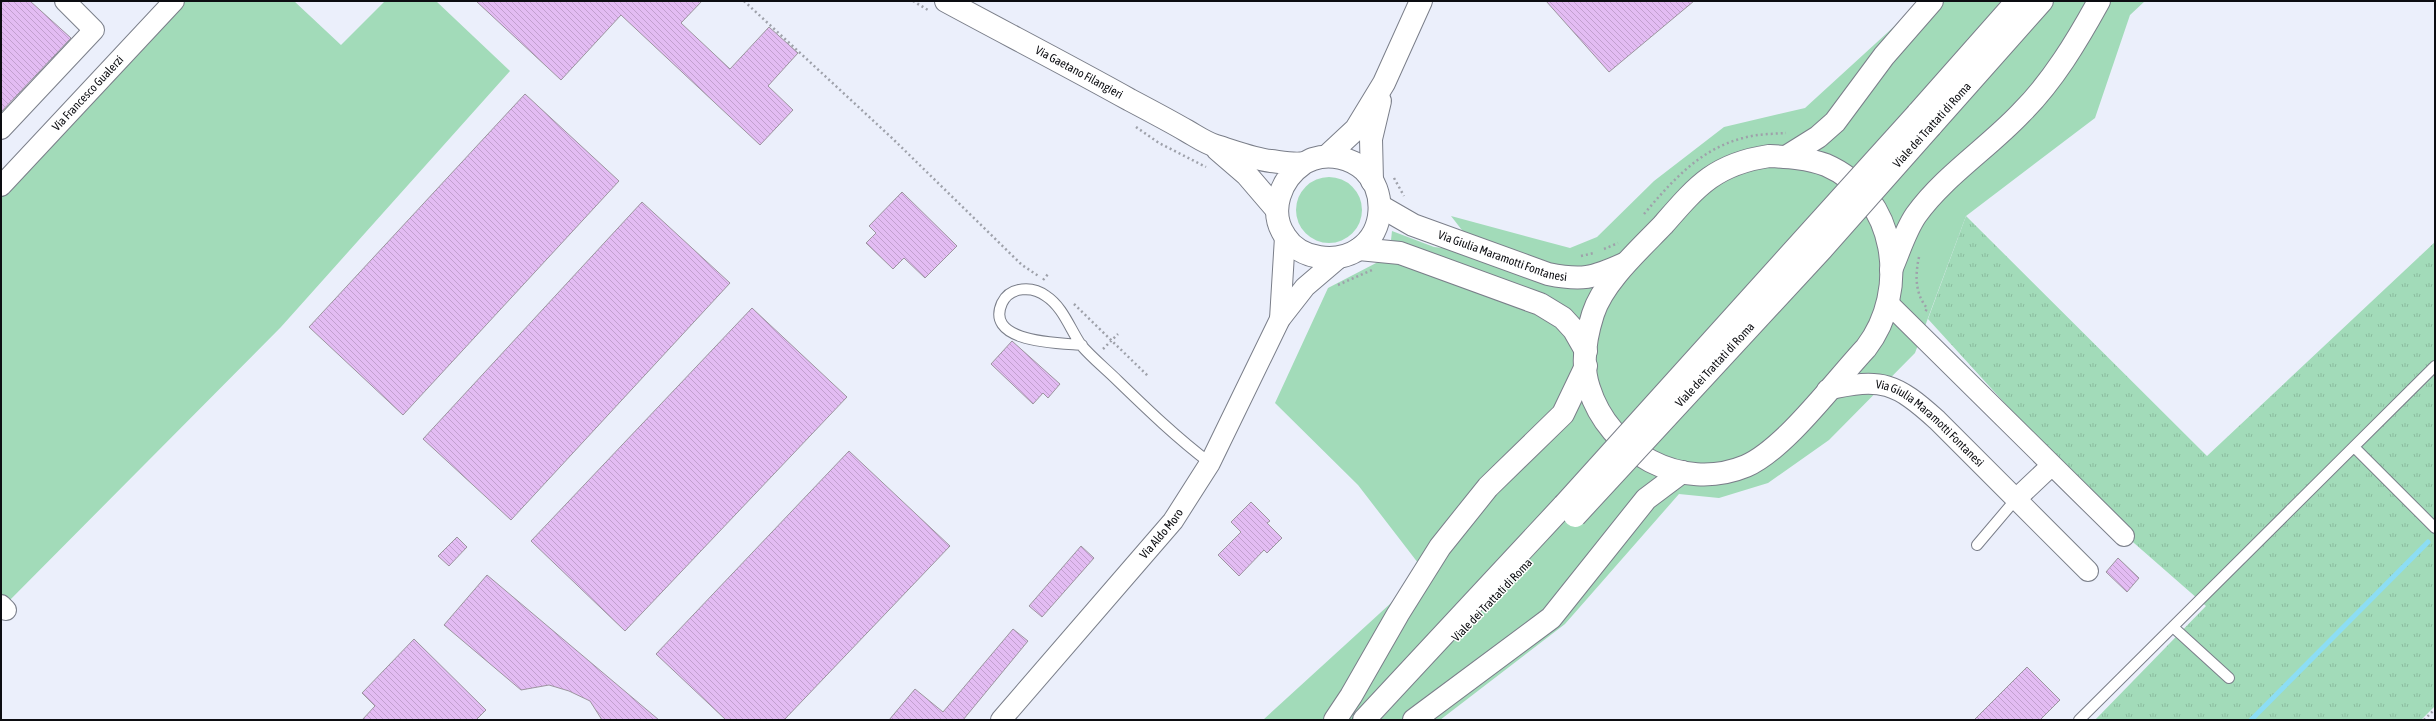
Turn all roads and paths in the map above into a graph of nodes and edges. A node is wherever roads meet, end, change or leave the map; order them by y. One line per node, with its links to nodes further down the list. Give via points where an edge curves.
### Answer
1 (65, 1): 12 (street, via 94,30)
2 (174, 1): 20 (street, Via Francesco Gualerzi)
3 (744, 1): 33 (path, via 893,139 1022,266)
4 (946, 1): 14 (main road, Via Gaetano Filangieri)
5 (1421, 1): 10 (main road)
6 (1932, 1): 16 (main road, via 1884,56 1836,122)
7 (2017, 1): 11 (main road, Viale dei Trattati di Roma)
8 (2042, 1): 11 (main road, Viale dei Trattati di Roma)
9 (2099, 1): 32 (main road, via 2077,40 2036,97 1938,190 1915,216)
10 (1384, 83): 15 (main road, via 1356,129); 19 (main road, via 1371,139)
11 (1924, 120): 51 (main road, Viale dei Trattati di Roma, bridge)
12 (1, 129)
13 (1792, 131): 24 (path, via 1743,138 1699,158 1670,183)
14 (1213, 145): 17 (main road, Via Gaetano Filangieri, via 1269,161); 23 (main road, Via Gaetano Filangieri, via 1247,175)
15 (1327, 156): 17 (main road, via 1314,158); 19 (main road, via 1353,162)
16 (1786, 157): 30 (main road, via 1746,160 1707,179); 32 (main road, via 1826,165 1862,192 1883,222 1889,238)
17 (1302, 164): 23 (main road, via 1286,178 1278,199)
18 (1394, 176): 21 (path)
19 (1372, 180): 22 (main road)
20 (1, 186)
21 (1405, 198)
22 (1380, 206): 27 (main road, via 1375,230); 30 (main road, Via Giulia Maramotti Fontanesi, via 1413,225 1548,274 1595,277)
23 (1277, 210): 25 (main road)
24 (1642, 217)
25 (1285, 237): 29 (main road, via 1301,250 1319,258); 37 (street, Via Aldo Moro)
26 (1623, 237): 28 (path, via 1619,242 1599,252)
27 (1359, 249): 29 (main road); 42 (main road, via 1400,253 1540,304 1563,318 1574,330)
28 (1577, 257)
29 (1339, 258): 37 (street, Via Aldo Moro, via 1305,287)
30 (1628, 262): 42 (main road, via 1600,298 1593,312)
31 (1376, 269): 34 (path)
32 (1891, 270): 36 (main road)
33 (1050, 283)
34 (1336, 286)
35 (1073, 303): 39 (path)
36 (1889, 304): 45 (main road, via 1875,337); 48 (street)
37 (1280, 319): 47 (street, Via Aldo Moro)
38 (1118, 334): 39 (path)
39 (1112, 341): 41 (path); 44 (path)
40 (1082, 345): 40 (lane, via 1062,313 1047,296 1027,288 1009,294 1003,300 1000,318 1015,335 1035,341); 41 (lane)
41 (1095, 358): 47 (lane, via 1178,440)
42 (1586, 358): 49 (main road, via 1588,387 1603,420 1613,432 1628,448 1645,459); 60 (main road, via 1563,414 1488,487 1440,547 1398,614 1352,696)
43 (2435, 366): 46 (lane)
44 (1148, 376)
45 (1827, 390): 49 (main road, via 1781,442 1746,466 1717,473); 50 (street, Via Giulia Maramotti Fontanesi, via 1860,383 1899,390 1911,396)
46 (2354, 447): 52 (lane); 56 (lane)
47 (1210, 463): 59 (street, Via Aldo Moro, via 1174,521)
48 (2051, 466): 50 (street); 53 (street)
49 (1682, 472): 63 (main road, via 1646,499 1551,618)
50 (2016, 499): 54 (lane); 55 (street, Via Giulia Maramotti Fontanesi)
51 (1570, 510): 61 (main road, Viale dei Trattati di Roma); 62 (main road, Viale dei Trattati di Roma)
52 (2433, 525)
53 (2124, 536)
54 (1977, 545)
55 (2088, 571)
56 (2173, 627): 57 (lane); 64 (lane)
57 (2229, 678)
58 (2435, 709): 65 (path)
59 (1001, 720)
60 (1334, 720)
61 (1364, 720)
62 (1378, 720)
63 (1414, 720)
64 (2079, 720)
65 (2424, 720)

